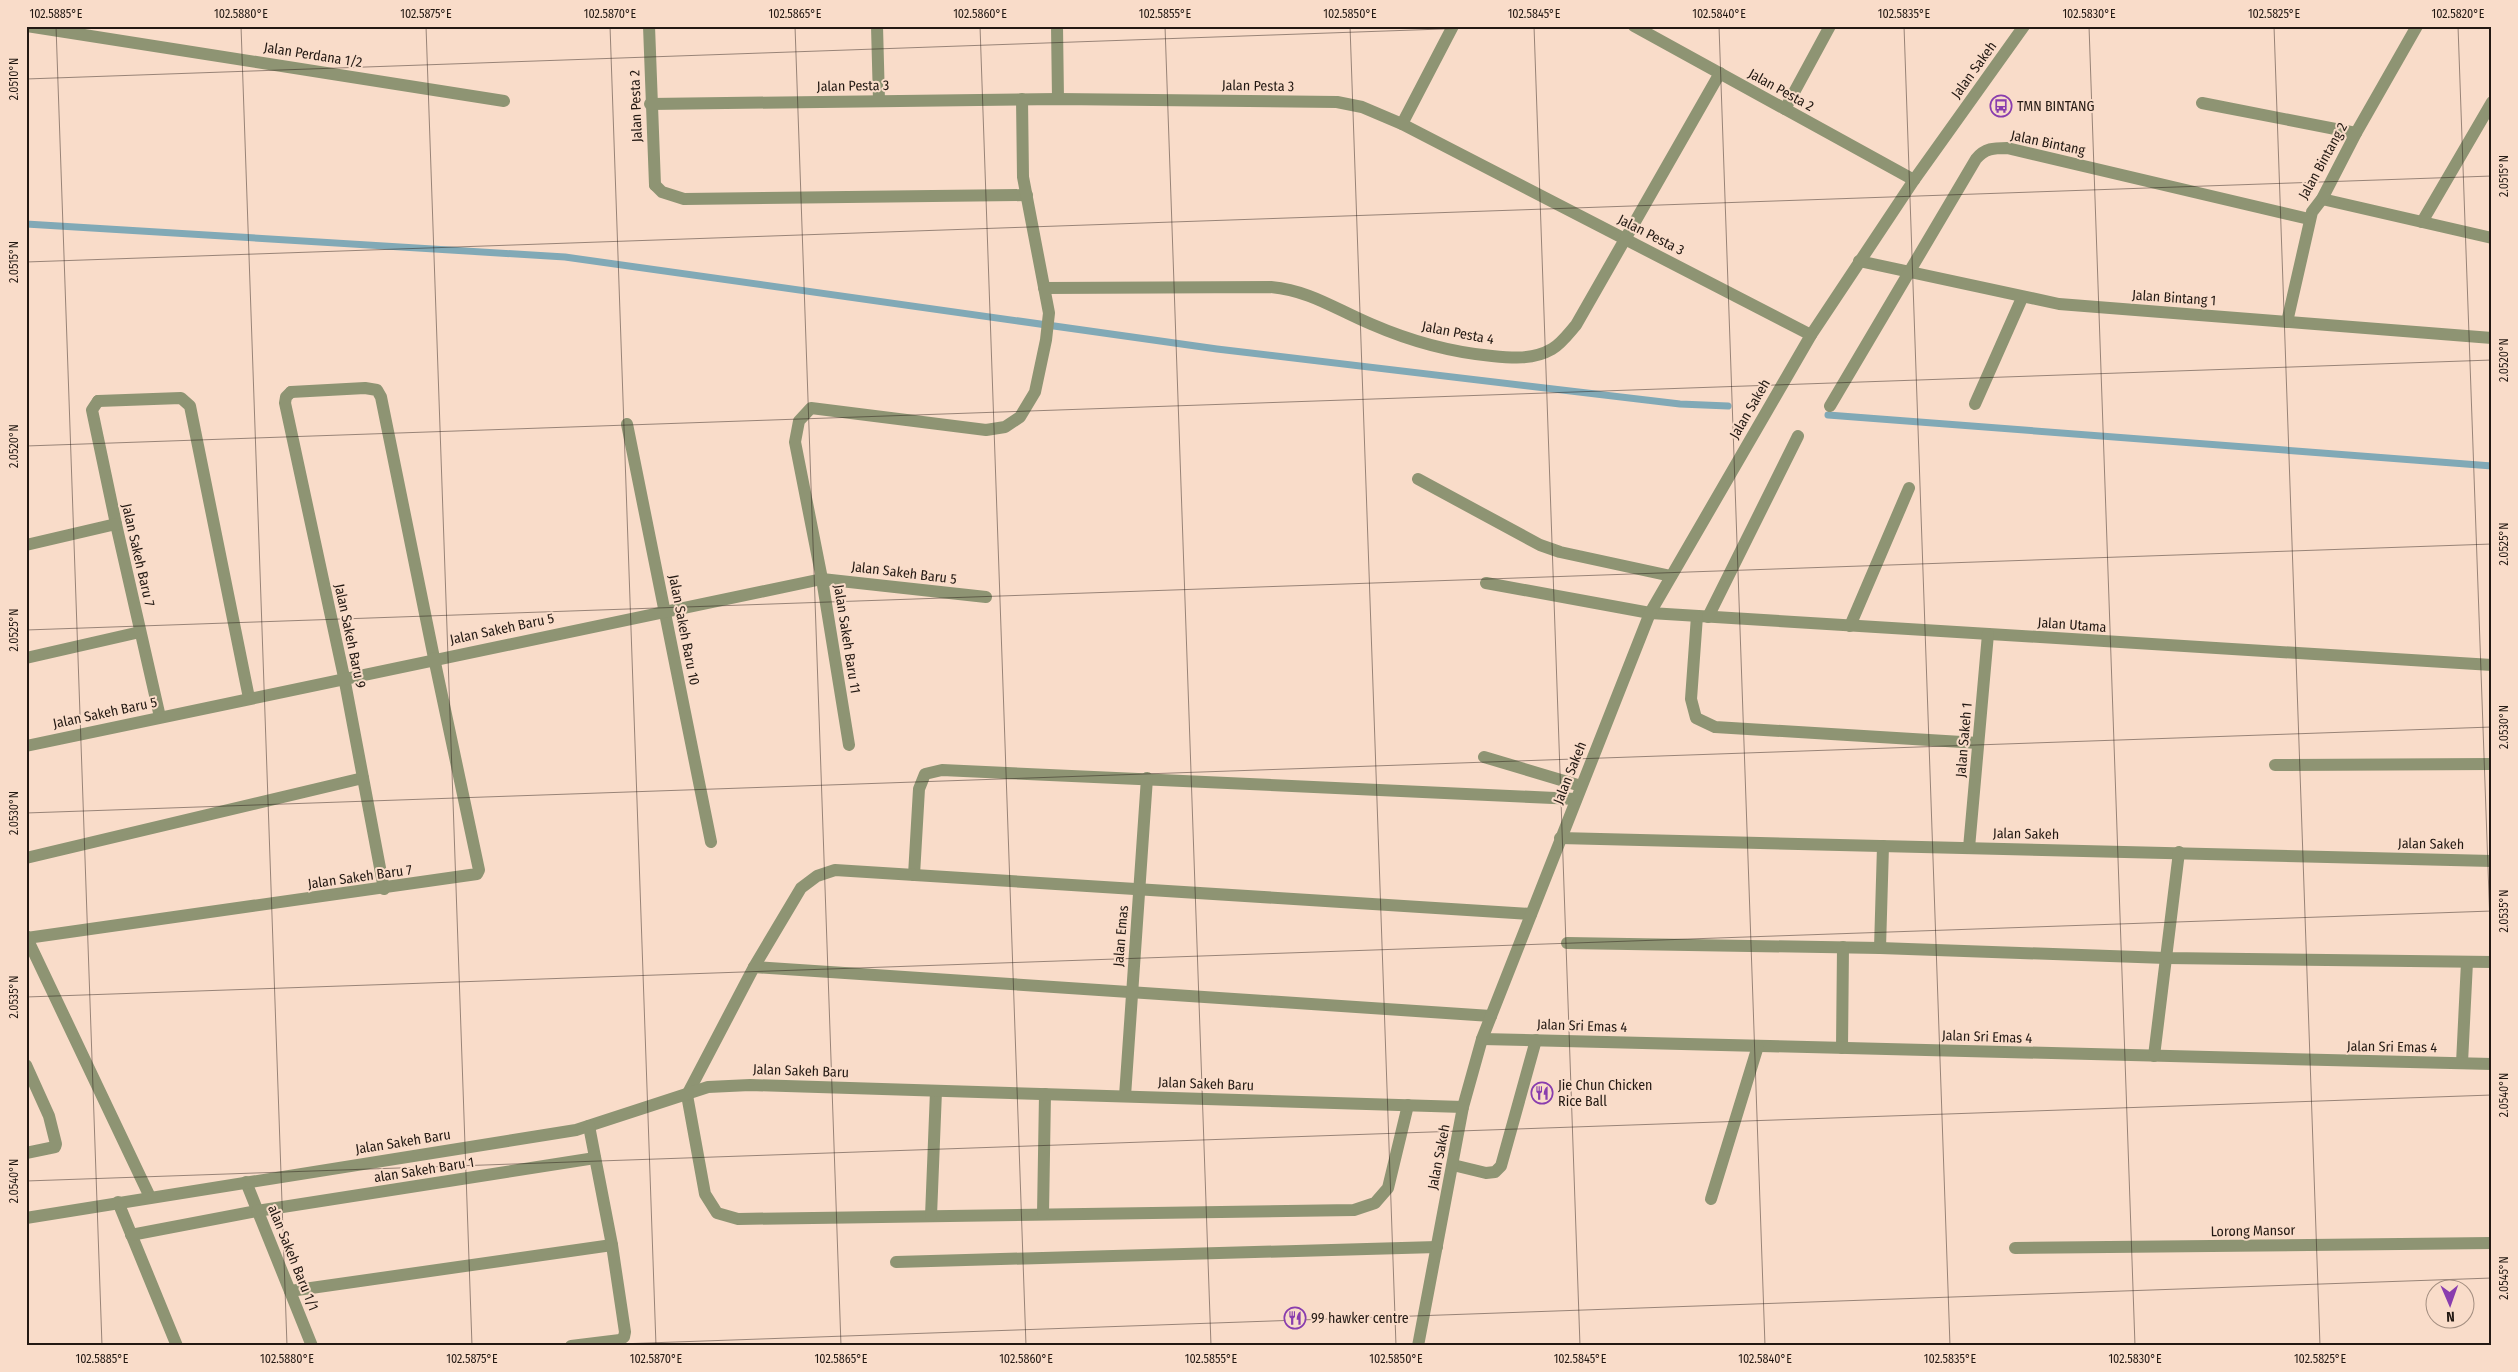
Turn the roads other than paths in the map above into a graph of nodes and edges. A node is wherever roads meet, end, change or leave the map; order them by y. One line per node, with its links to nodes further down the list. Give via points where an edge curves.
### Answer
1 (27, 26): 13 (street, Jalan Perdana 1/2)
2 (649, 26): 17 (street, Jalan Pesta 2)
3 (877, 26): 14 (street)
4 (1057, 26): 12 (street)
5 (1452, 26): 19 (street)
6 (1634, 26): 10 (street, Jalan Pesta 2)
7 (1830, 26): 18 (street)
8 (2024, 26): 21 (street, Jalan Sakeh)
9 (2416, 26): 20 (street, Jalan Bintang 2)
10 (1720, 73): 18 (street, Jalan Pesta 2); 26 (street, Jalan Pesta 4)
11 (1022, 99): 12 (street, Jalan Pesta 3); 14 (street, Jalan Pesta 3); 22 (street)
12 (1058, 99): 19 (street, Jalan Pesta 3, via 1337,102 1362,107)
13 (504, 100)
14 (879, 101): 17 (street, Jalan Pesta 3)
15 (2492, 102): 25 (street)
16 (2202, 103): 20 (street)
17 (650, 104): 22 (street, Jalan Pesta 2, via 655,184 662,192 684,199)
18 (1785, 109): 21 (street, Jalan Pesta 2)
19 (1402, 124): 26 (street, Jalan Pesta 3)
20 (2356, 133): 23 (street, Jalan Bintang 2)
21 (1914, 180): 28 (street, Jalan Sakeh)
22 (1026, 195): 30 (street)
23 (2322, 199): 24 (street, Jalan Bintang 2); 25 (street)
24 (2309, 219): 29 (street, Jalan Bintang, via 2007,148 1991,148 1982,151 1976,159); 32 (street, Jalan Bintang 2)
25 (2422, 222): 27 (street)
26 (1624, 238): 30 (street, Jalan Pesta 4, via 1576,325 1553,349 1535,356 1503,357 1428,346 1294,289); 33 (street, Jalan Pesta 3)
27 (2492, 238)
28 (1859, 261): 29 (street, Jalan Bintang 1); 33 (street, Jalan Sakeh)
29 (1909, 272): 31 (street, Jalan Bintang 1); 36 (street, Jalan Bintang)
30 (1044, 288): 44 (street, Jalan Sakeh Baru 11, via 1049,313 1034,392 1020,417 1005,427 986,430 811,408 799,420 795,442)
31 (2022, 298): 32 (street, Jalan Bintang 1, via 2059,304); 35 (street)
32 (2287, 322): 34 (street, Jalan Bintang 1)
33 (1811, 335): 43 (street, Jalan Sakeh)
34 (2492, 338)
35 (1974, 404)
36 (1830, 406)
37 (627, 424): 47 (street, Jalan Sakeh Baru 10)
38 (1798, 436): 49 (street)
39 (1418, 479): 43 (street, via 1560,552)
40 (1909, 488): 50 (street)
41 (116, 524): 42 (street); 51 (street, Jalan Sakeh Baru 7); 57 (street, Jalan Sakeh Baru 7, via 92,410 98,400 181,398 190,406)
42 (26, 545)
43 (1671, 576): 48 (street, Jalan Sakeh)
44 (822, 579): 46 (street, Jalan Sakeh Baru 5); 47 (street, Jalan Sakeh Baru 5); 60 (street, Jalan Sakeh Baru 11)
45 (1486, 584): 48 (street, Jalan Utama)
46 (986, 597)
47 (665, 610): 54 (street, Jalan Sakeh Baru 5); 70 (street, Jalan Sakeh Baru 10)
48 (1650, 613): 49 (street, Jalan Utama); 67 (street, Jalan Sakeh)
49 (1703, 616): 50 (street, Jalan Utama); 59 (street, via 1691,699 1696,718 1715,726)
50 (1850, 626): 52 (street, Jalan Utama)
51 (140, 632): 53 (street); 58 (street, Jalan Sakeh Baru 7)
52 (1988, 634): 55 (street, Jalan Utama); 59 (street, Jalan Sakeh 1)
53 (26, 658)
54 (434, 658): 56 (street, Jalan Sakeh Baru 5); 56 (street, Jalan Sakeh Baru 9, via 381,397 377,390 365,388 291,392 285,403); 77 (street, Jalan Sakeh Baru 7, via 479,870 472,876)
55 (2492, 665)
56 (344, 677): 57 (street, Jalan Sakeh Baru 5); 65 (street, Jalan Sakeh Baru 9)
57 (249, 698): 58 (street, Jalan Sakeh Baru 5)
58 (160, 717): 61 (street, Jalan Sakeh Baru 5)
59 (1978, 743): 72 (street, Jalan Sakeh 1)
60 (849, 745)
61 (26, 746)
62 (1484, 757): 67 (street)
63 (2492, 764): 64 (street)
64 (2275, 765)
65 (363, 778): 74 (street); 77 (street, Jalan Sakeh Baru 9)
66 (1147, 778): 68 (street); 76 (street, via 942,770 925,774 919,789); 78 (street, Jalan Emas)
67 (1581, 786): 68 (street, Jalan Sakeh)
68 (1576, 799): 69 (street, Jalan Sakeh)
69 (1560, 838): 71 (street, Jalan Sakeh); 79 (street, Jalan Sakeh)
70 (711, 842)
71 (1884, 846): 72 (street, Jalan Sakeh); 83 (street)
72 (1969, 848): 73 (street, Jalan Sakeh)
73 (2179, 852): 75 (street, Jalan Sakeh); 84 (street)
74 (26, 858)
75 (2492, 860)
76 (914, 875): 78 (street); 87 (street, via 835,870 817,876 801,888)
77 (384, 889): 80 (street, Jalan Sakeh Baru 7)
78 (1140, 890): 79 (street); 88 (street, Jalan Emas)
79 (1531, 914): 89 (street, Jalan Sakeh)
80 (27, 937): 109 (street)
81 (1567, 943): 82 (street)
82 (1843, 947): 83 (street); 93 (street)
83 (1880, 948): 84 (street)
84 (2166, 958): 85 (street); 94 (street)
85 (2467, 962): 86 (street); 95 (street)
86 (2492, 962)
87 (754, 966): 88 (street); 99 (street)
88 (1131, 992): 89 (street); 101 (street, Jalan Emas)
89 (1491, 1016): 90 (street, Jalan Sakeh)
90 (1482, 1039): 91 (street, Jalan Sri Emas 4); 103 (street, Jalan Sakeh)
91 (1536, 1040): 92 (street, Jalan Sri Emas 4); 107 (street, via 1501,1166 1495,1172 1486,1173)
92 (1758, 1046): 93 (street, Jalan Sri Emas 4); 110 (street)
93 (1842, 1048): 94 (street, Jalan Sri Emas 4)
94 (2154, 1056): 95 (street, Jalan Sri Emas 4)
95 (2462, 1063): 96 (street, Jalan Sri Emas 4)
96 (2492, 1064)
97 (26, 1065): 105 (street, via 56,1141 55,1147)
98 (936, 1091): 99 (street, Jalan Sakeh Baru, via 750,1085 708,1087); 100 (street, Jalan Sakeh Baru); 114 (street)
99 (687, 1094): 104 (street, Jalan Sakeh Baru); 114 (street, via 705,1194 717,1213 738,1219)
100 (1045, 1094): 101 (street, Jalan Sakeh Baru); 113 (street)
101 (1124, 1096): 102 (street, Jalan Sakeh Baru)
102 (1408, 1105): 103 (street, Jalan Sakeh Baru); 113 (street, via 1388,1188 1375,1204 1354,1210)
103 (1464, 1107): 107 (street, Jalan Sakeh)
104 (589, 1126): 106 (street); 108 (street, Jalan Sakeh Baru)
105 (26, 1154)
106 (595, 1158): 112 (street, alan Sakeh Baru 1); 118 (street)
107 (1453, 1165): 119 (street, Jalan Sakeh)
108 (246, 1182): 109 (street, Jalan Sakeh Baru); 112 (street, alan Sakeh Baru 1/1)
109 (150, 1197): 111 (street, Jalan Sakeh Baru)
110 (1711, 1199)
111 (118, 1202): 115 (street, Jalan Sakeh Baru); 116 (street)
112 (257, 1211): 116 (street, alan Sakeh Baru 1); 122 (street, alan Sakeh Baru 1/1)
113 (1043, 1214): 114 (street)
114 (931, 1216)
115 (26, 1218)
116 (131, 1235): 123 (street)
117 (2492, 1244): 120 (street, Lorong Mansor)
118 (612, 1245): 122 (street); 125 (street, via 624,1337)
119 (1437, 1247): 121 (street); 126 (street, Jalan Sakeh)
120 (2015, 1248)
121 (896, 1262)
122 (290, 1291): 124 (street, alan Sakeh Baru 1/1)
123 (177, 1346)
124 (312, 1346)
125 (571, 1346)
126 (1418, 1346)

